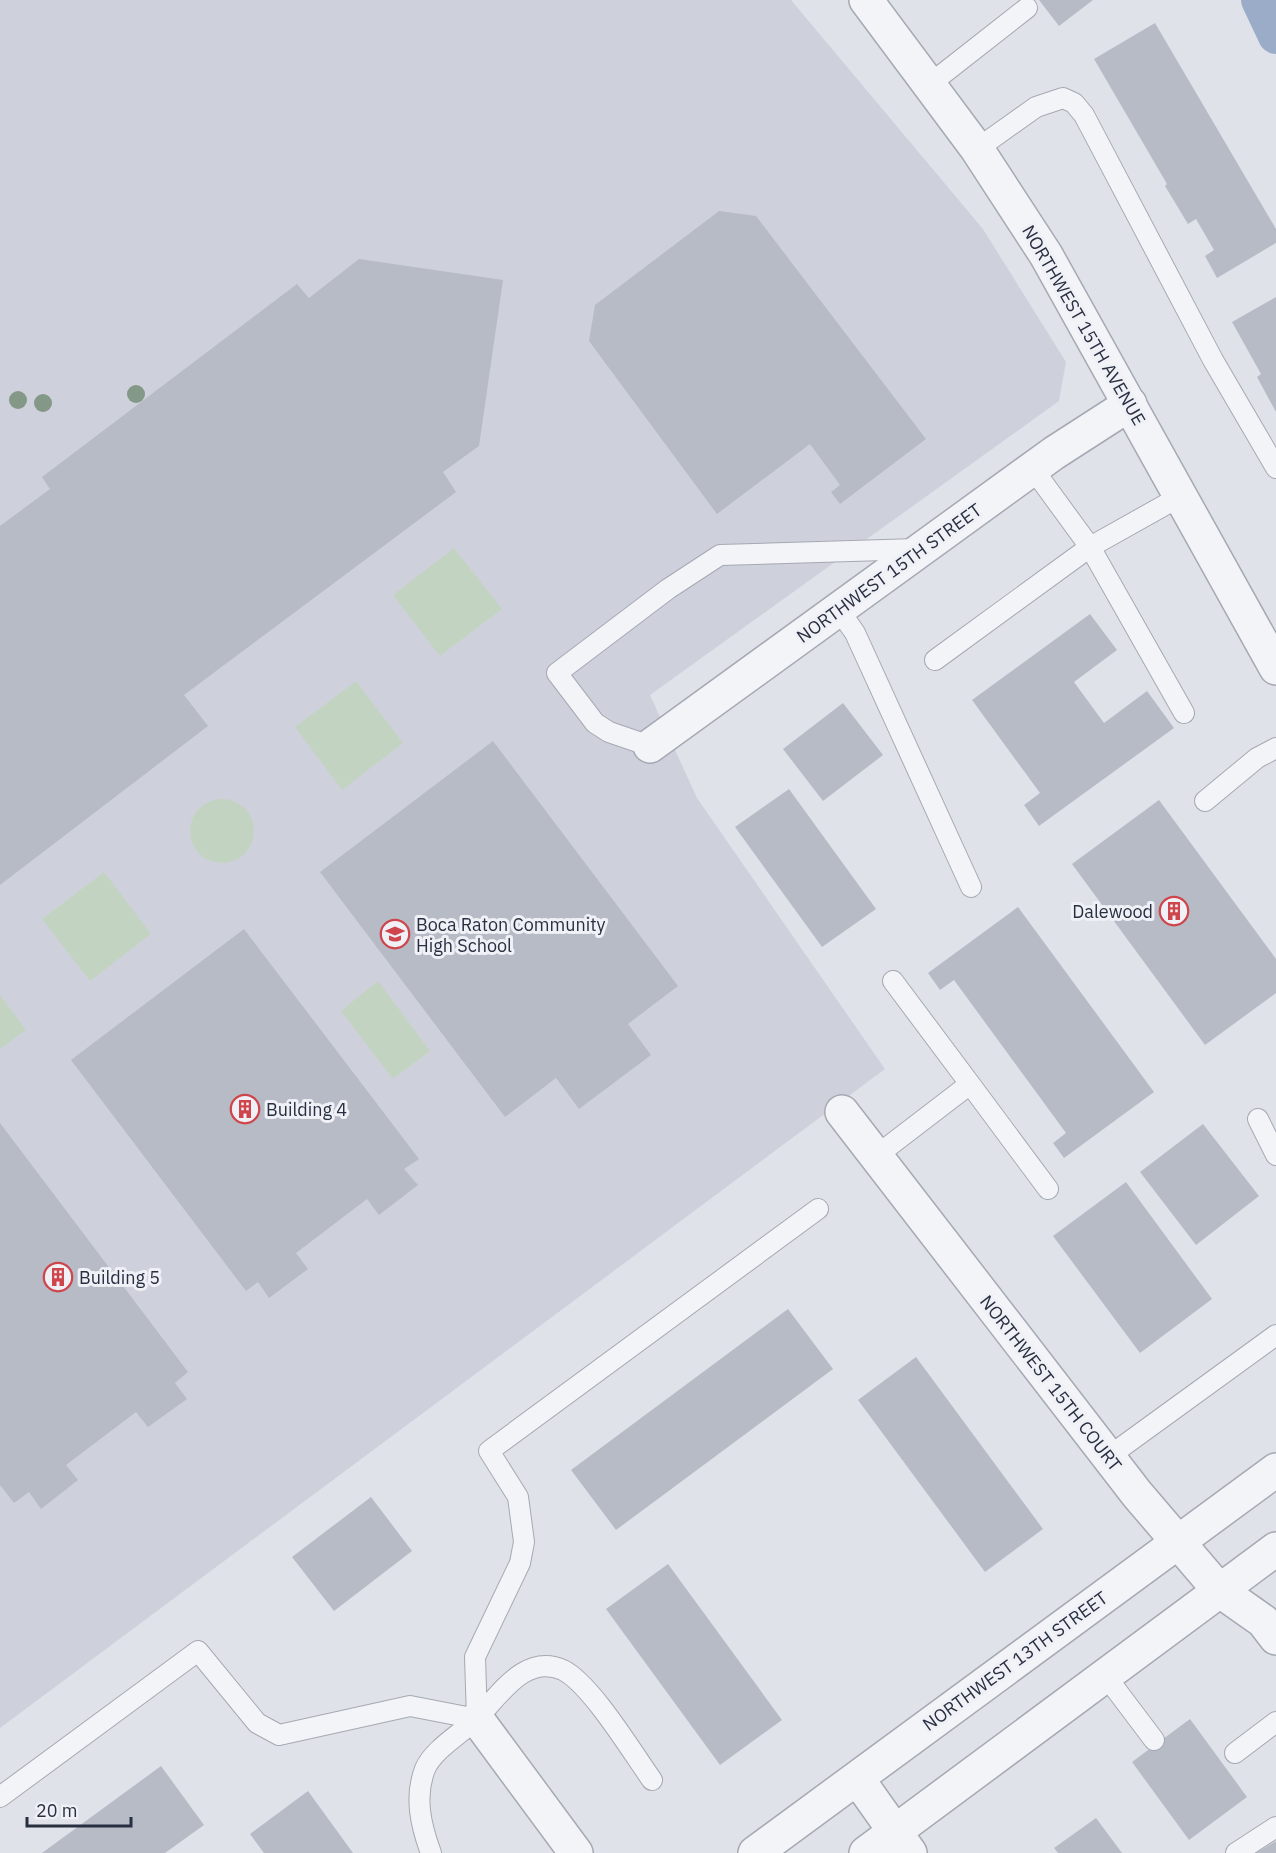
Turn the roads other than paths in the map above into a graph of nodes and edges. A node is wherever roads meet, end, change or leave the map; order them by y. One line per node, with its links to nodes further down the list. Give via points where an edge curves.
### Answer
1 (866, 0): 3 (street, NORTHWEST 15TH AVENUE)
2 (1027, 8): 3 (lane)
3 (930, 84): 4 (street, NORTHWEST 15TH AVENUE)
4 (977, 149): 5 (street, NORTHWEST 15TH AVENUE, via 1046,255); 6 (lane, via 1036,107 1063,98 1074,103)
5 (1130, 404): 7 (street, NORTHWEST 15TH STREET); 8 (street, NORTHWEST 15TH AVENUE)
6 (1276, 468)
7 (1033, 469): 9 (lane); 10 (street, NORTHWEST 15TH STREET)
8 (1181, 496): 9 (lane); 13 (street, NORTHWEST 15TH AVENUE)
9 (1090, 547): 12 (lane); 14 (lane)
10 (924, 549): 11 (street, NORTHWEST 15TH STREET); 15 (lane, via 720,555 557,673 595,723)
11 (839, 610): 15 (street, NORTHWEST 15TH STREET); 18 (lane, via 855,633)
12 (934, 660)
13 (1276, 668)
14 (1184, 713)
15 (650, 746)
16 (1276, 748): 17 (lane, via 1257,758)
17 (1205, 801)
18 (971, 887)
19 (893, 981): 20 (lane)
20 (970, 1084): 24 (lane); 25 (lane)
21 (842, 1112): 24 (street, NORTHWEST 15TH COURT)
22 (1258, 1119): 23 (lane)
23 (1276, 1155)
24 (876, 1156): 28 (street, NORTHWEST 15TH COURT)
25 (1048, 1189)
26 (818, 1209): 35 (lane, via 489,1451 518,1497 524,1542 520,1563 475,1657)
27 (1276, 1335): 28 (lane)
28 (1108, 1457): 30 (street, NORTHWEST 15TH COURT)
29 (1276, 1470): 30 (street, NORTHWEST 13TH STREET)
30 (1178, 1542): 32 (street, NORTHWEST 15TH COURT); 39 (street, NORTHWEST 13TH STREET)
31 (1276, 1549): 32 (street)
32 (1219, 1590): 33 (street, NORTHWEST 15TH COURT, via 1263,1621); 34 (street)
33 (1276, 1638)
34 (1105, 1676): 37 (lane); 43 (street)
35 (477, 1719): 40 (lane, via 514,1679 535,1668 562,1670 588,1692); 41 (lane, via 410,1706 279,1735 257,1723 198,1651); 44 (lane, via 426,1767 419,1797); 45 (street)
36 (1276, 1722): 38 (lane)
37 (1154, 1740)
38 (1235, 1753)
39 (857, 1778): 43 (street); 46 (street, NORTHWEST 13TH STREET)
40 (652, 1780)
41 (0, 1797)
42 (1276, 1827): 48 (lane)
43 (902, 1842): 47 (street)
44 (431, 1853)
45 (576, 1853)
46 (755, 1853)
47 (866, 1853)
48 (1236, 1853)

